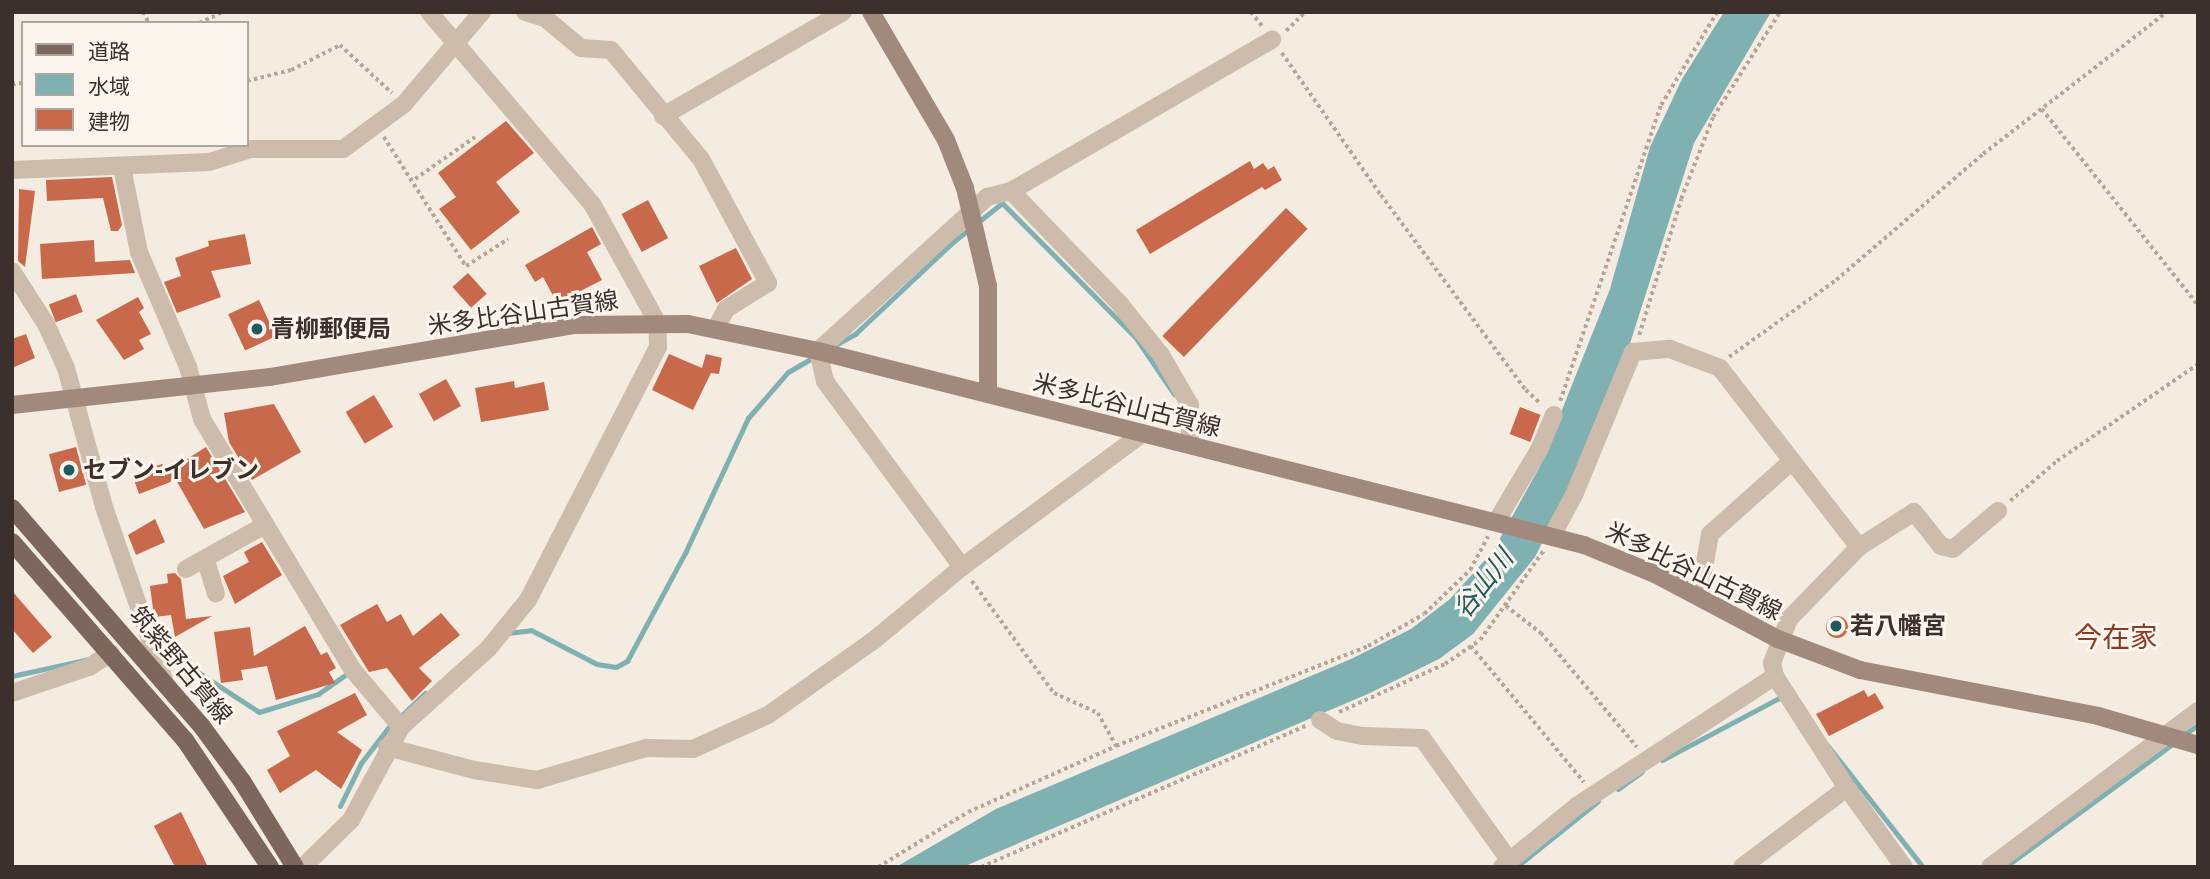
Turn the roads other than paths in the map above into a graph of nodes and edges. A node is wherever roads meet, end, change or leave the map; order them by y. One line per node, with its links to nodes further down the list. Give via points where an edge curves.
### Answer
1 (429, 12): 7 (street)
2 (482, 12): 7 (street)
3 (525, 12): 8 (street, via 545,18 581,48 611,50)
4 (843, 12): 8 (street)
5 (871, 12): 12 (main road, via 946,140)
6 (1272, 40): 11 (street)
7 (457, 43): 9 (street, via 404,104 333,152 251,149 209,162); 14 (street, via 593,204)
8 (663, 116): 15 (street, via 701,159 768,283 726,309)
9 (122, 167): 10 (street); 17 (street, via 139,252)
10 (12, 170)
11 (1011, 191): 12 (street, via 987,197); 23 (street, via 1119,303 1161,355 1190,405)
12 (972, 214): 16 (street); 18 (main road, via 988,286)
13 (12, 271): 19 (street, via 46,324 66,368)
14 (657, 322): 15 (main road, 米多比谷山古賀線); 17 (main road, 米多比谷山古賀線, via 575,325); 44 (street, via 657,347 528,600 488,649)
15 (716, 329): 16 (main road, 米多比谷山古賀線)
16 (818, 351): 18 (main road, 米多比谷山古賀線); 33 (street, via 825,381)
17 (192, 388): 19 (main road, 米多比谷山古賀線); 28 (street, via 202,419)
18 (989, 394): 22 (main road, 米多比谷山古賀線)
19 (72, 400): 20 (main road, 米多比谷山古賀線); 40 (street)
20 (12, 405)
21 (1554, 415): 27 (street)
22 (1142, 434): 23 (main road, 米多比谷山古賀線); 33 (street)
23 (1190, 445): 27 (main road, 米多比谷山古賀線)
24 (1792, 461): 29 (street, via 1720,368 1670,349 1633,352 1574,495); 31 (street); 36 (street, via 1710,534)
25 (12, 508): 40 (main road, 筑紫野古賀線)
26 (1998, 511): 31 (street, via 1953,549 1941,546 1914,512)
27 (1496, 522): 29 (main road, 米多比谷山古賀線)
28 (265, 524): 32 (street); 44 (street, via 352,669)
29 (1550, 536): 36 (main road, 米多比谷山古賀線, via 1621,560)
30 (12, 542): 38 (main road, 筑紫野古賀線)
31 (1859, 547): 37 (street, via 1810,592)
32 (206, 561): 34 (street); 35 (street)
33 (962, 567): 47 (street, via 873,641 768,715 693,749 646,748 537,780 474,770)
34 (186, 569)
35 (216, 593)
36 (1699, 596): 37 (main road, 米多比谷山古賀線)
37 (1778, 639): 39 (street, via 1772,663); 45 (main road, 米多比谷山古賀線, via 1898,680)
38 (111, 653): 41 (street, via 89,667); 50 (main road, 筑紫野古賀線, via 185,740)
39 (1775, 676): 48 (street); 49 (street, via 1594,794)
40 (164, 679): 51 (main road, 筑紫野古賀線, via 242,781)
41 (12, 693)
42 (2198, 711): 45 (street)
43 (1320, 720): 49 (street, via 1337,731 1363,736 1422,738)
44 (401, 727): 47 (street)
45 (2167, 733): 46 (main road, 米多比谷山古賀線); 55 (street)
46 (2198, 745)
47 (387, 747): 52 (street, via 351,820)
48 (1847, 788): 53 (street); 54 (street)
49 (1506, 863)
50 (271, 867)
51 (295, 867)
52 (303, 867)
53 (1742, 867)
54 (1904, 867)
55 (1990, 867)

